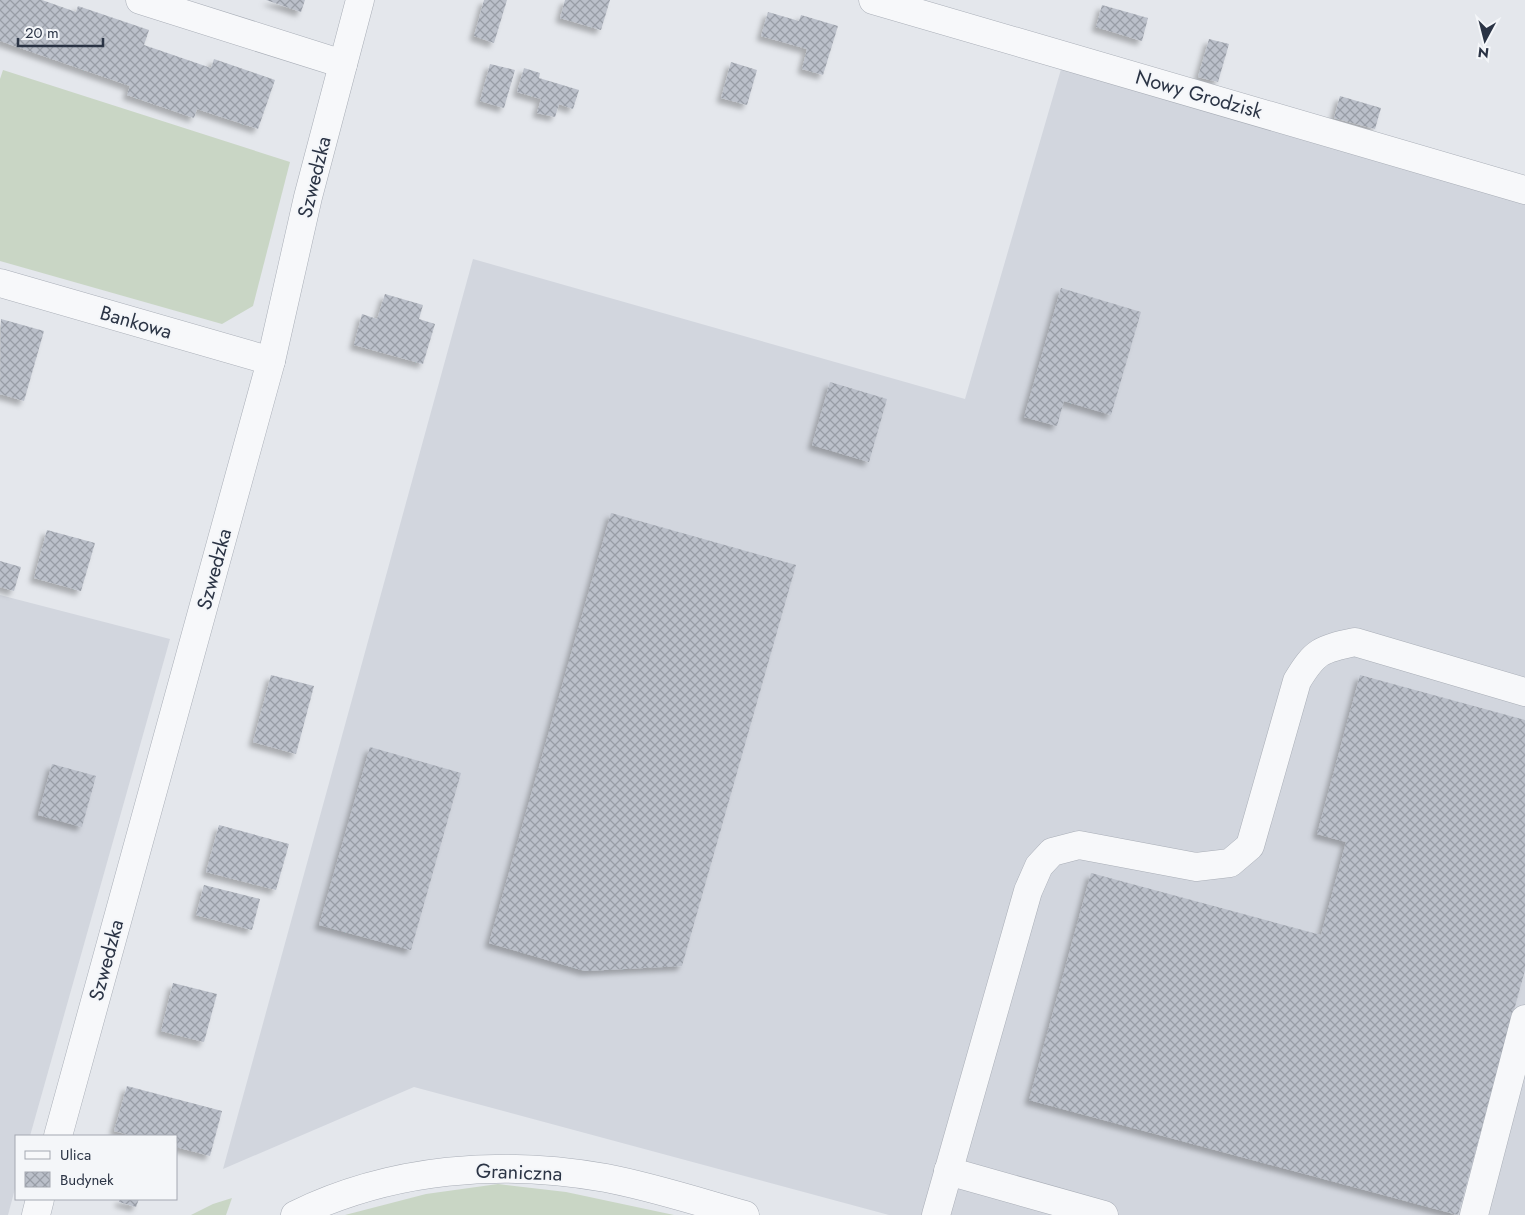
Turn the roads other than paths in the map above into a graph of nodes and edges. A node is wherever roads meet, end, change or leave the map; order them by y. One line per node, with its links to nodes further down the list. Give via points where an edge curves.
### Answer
1 (140, 0): 4 (street)
2 (360, 0): 4 (street, Szwedzka)
3 (873, 0): 5 (street, Nowy Grodzisk)
4 (343, 64): 7 (street, Szwedzka, via 308,197)
5 (1525, 190)
6 (0, 282): 7 (street, Bankowa)
7 (271, 361): 10 (street, Szwedzka)
8 (1525, 692): 11 (street, via 1355,642 1327,647 1310,659 1297,681 1250,846 1230,863 1196,867 1079,845 1052,852 1039,866 1028,891)
9 (1525, 1019): 18 (street)
10 (58, 1135)
11 (948, 1171): 16 (street); 17 (street)
12 (40, 1200): 13 (street)
13 (36, 1215)
14 (295, 1215): 15 (street, Graniczna, via 385,1182 427,1174 514,1168 605,1178 649,1187)
15 (745, 1215)
16 (936, 1215)
17 (1104, 1215)
18 (1474, 1215)

